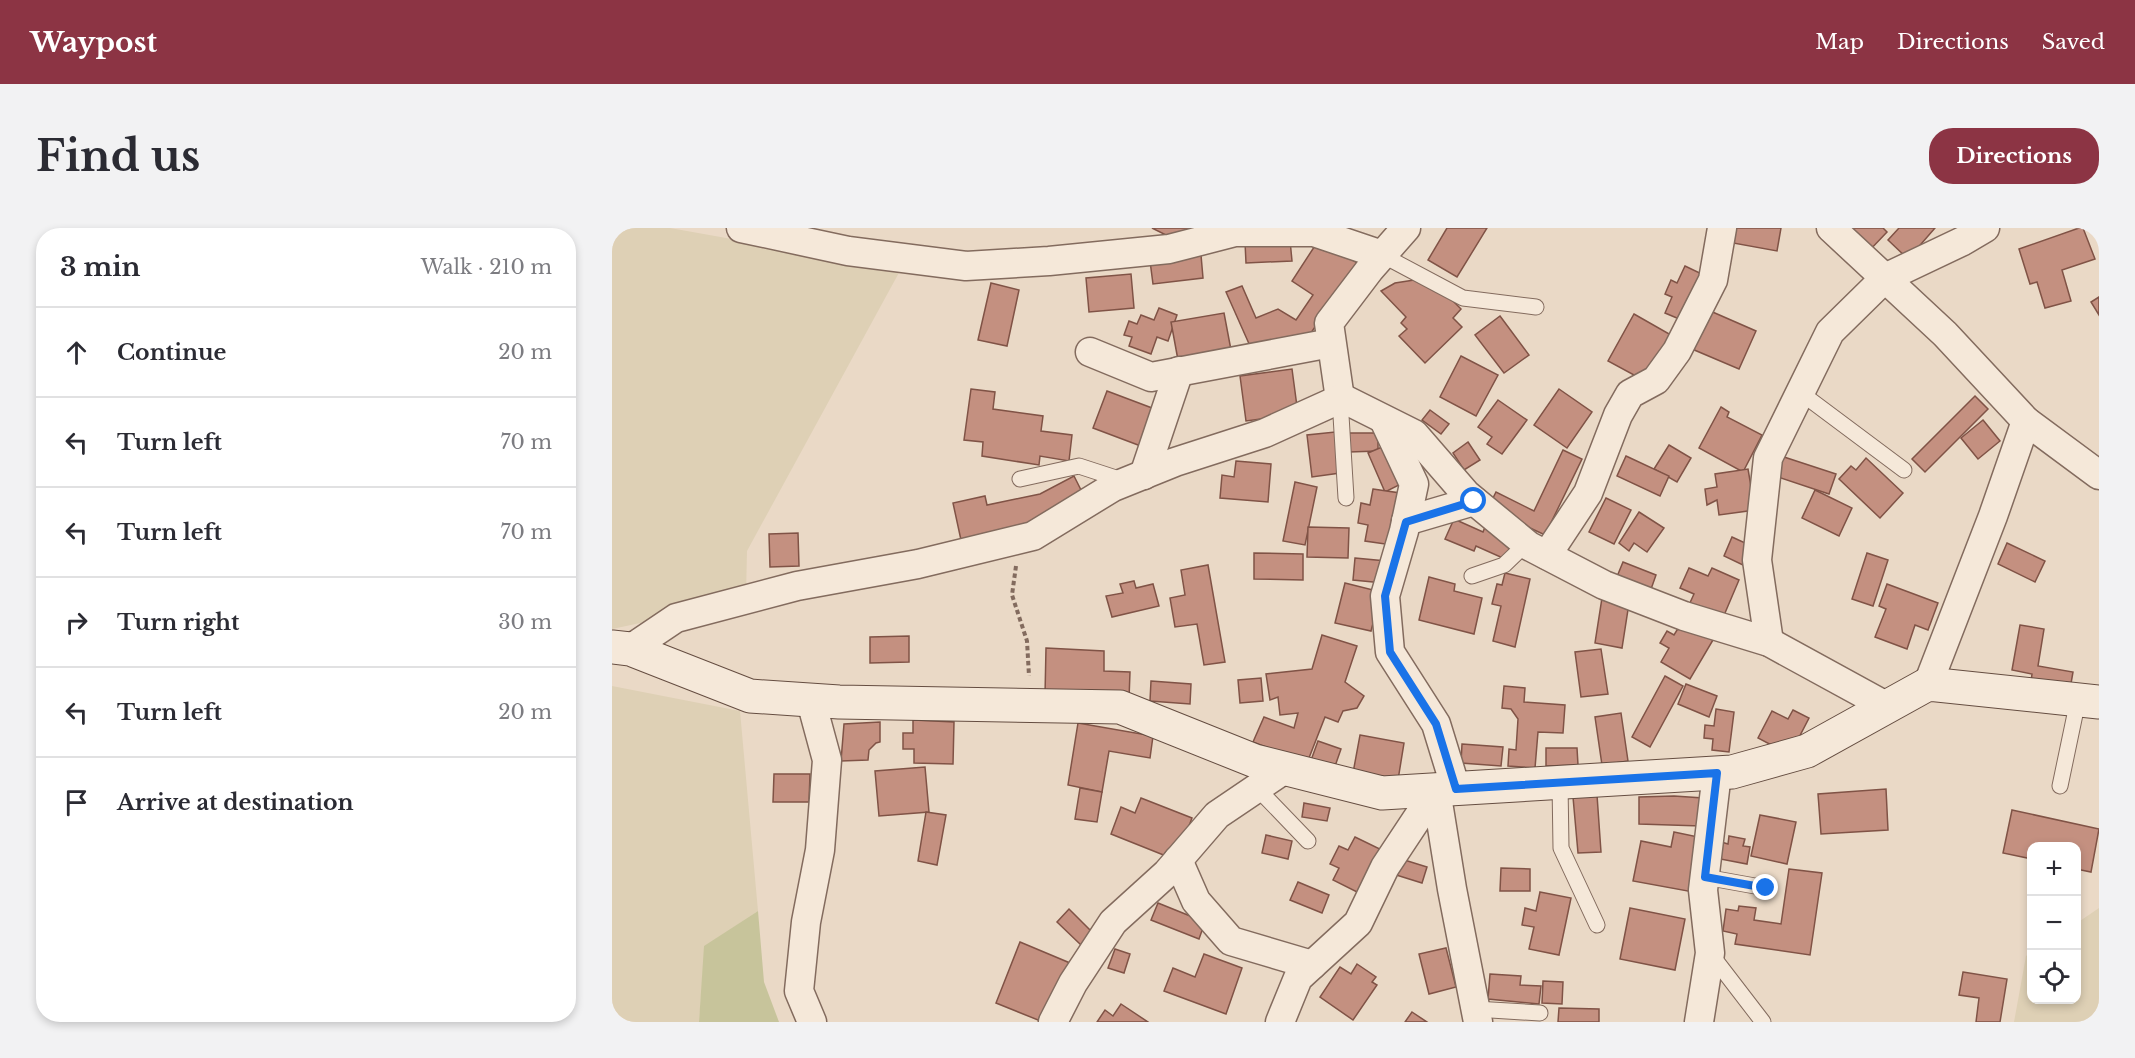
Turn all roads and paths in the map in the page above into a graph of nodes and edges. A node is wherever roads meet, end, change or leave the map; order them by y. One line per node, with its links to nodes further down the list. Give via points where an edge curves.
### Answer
1 (741, 228): 6 (street, via 848,252 966,266 1169,249)
2 (1406, 228): 7 (street)
3 (1722, 228): 25 (street, via 1713,280 1677,351 1656,380 1630,394 1588,493)
4 (1831, 228): 8 (street)
5 (1985, 228): 8 (street)
6 (1218, 232): 7 (street, via 1314,232)
7 (1382, 255): 9 (lane, via 1464,298); 10 (street, via 1329,323)
8 (1885, 278): 13 (street, via 1830,332); 16 (street, via 1945,334)
9 (1536, 307)
10 (1331, 343): 12 (street); 14 (street)
11 (1090, 352): 12 (street, via 1151,377)
12 (1179, 371): 19 (street)
13 (1801, 393): 17 (lane); 27 (street, via 1768,458 1757,560)
14 (1340, 399): 15 (street); 19 (street, via 1265,433); 21 (lane)
15 (1384, 420): 22 (street, via 1414,434); 23 (street, via 1413,484)
16 (2026, 421): 18 (street); 29 (street)
17 (1904, 470)
18 (2099, 475)
19 (1136, 478): 20 (lane, via 1079,466); 24 (street)
20 (1020, 479)
21 (1346, 498)
22 (1474, 501): 23 (street); 25 (street)
23 (1406, 522): 39 (street, via 1385,596 1390,652 1436,724)
24 (1021, 539): 28 (street, via 918,564 797,586 676,618); 32 (path, via 1012,595 1027,641)
25 (1537, 549): 26 (lane); 27 (street, via 1604,585 1684,616)
26 (1472, 576)
27 (1769, 642): 33 (street)
28 (621, 648): 30 (street, via 750,696)
29 (1928, 684): 31 (street); 33 (street)
30 (811, 700): 32 (street); 49 (street, via 827,760 820,850 806,922 799,991)
31 (2088, 701): 37 (lane)
32 (1030, 706): 34 (street, via 1120,707 1255,761)
33 (1886, 706): 35 (street, via 1807,751)
34 (1285, 769): 38 (street); 39 (street, via 1383,792)
35 (1717, 773): 36 (street); 42 (street)
36 (1560, 783): 39 (street); 44 (lane, via 1561,848)
37 (2060, 786)
38 (1257, 788): 40 (lane); 41 (street, via 1217,815)
39 (1446, 790): 46 (street, via 1384,867 1358,922); 48 (street, via 1452,889)
40 (1308, 841)
41 (1178, 860): 46 (street, via 1196,901 1231,941); 50 (street, via 1113,922 1072,983)
42 (1705, 877): 43 (lane); 45 (street)
43 (1766, 888)
44 (1597, 925)
45 (1710, 953): 52 (street); 53 (lane)
46 (1312, 965): 51 (street, via 1298,978)
47 (1540, 1013): 48 (lane)
48 (1476, 1015)
49 (812, 1022)
50 (1053, 1022)
51 (1280, 1022)
52 (1699, 1022)
53 (1763, 1022)

